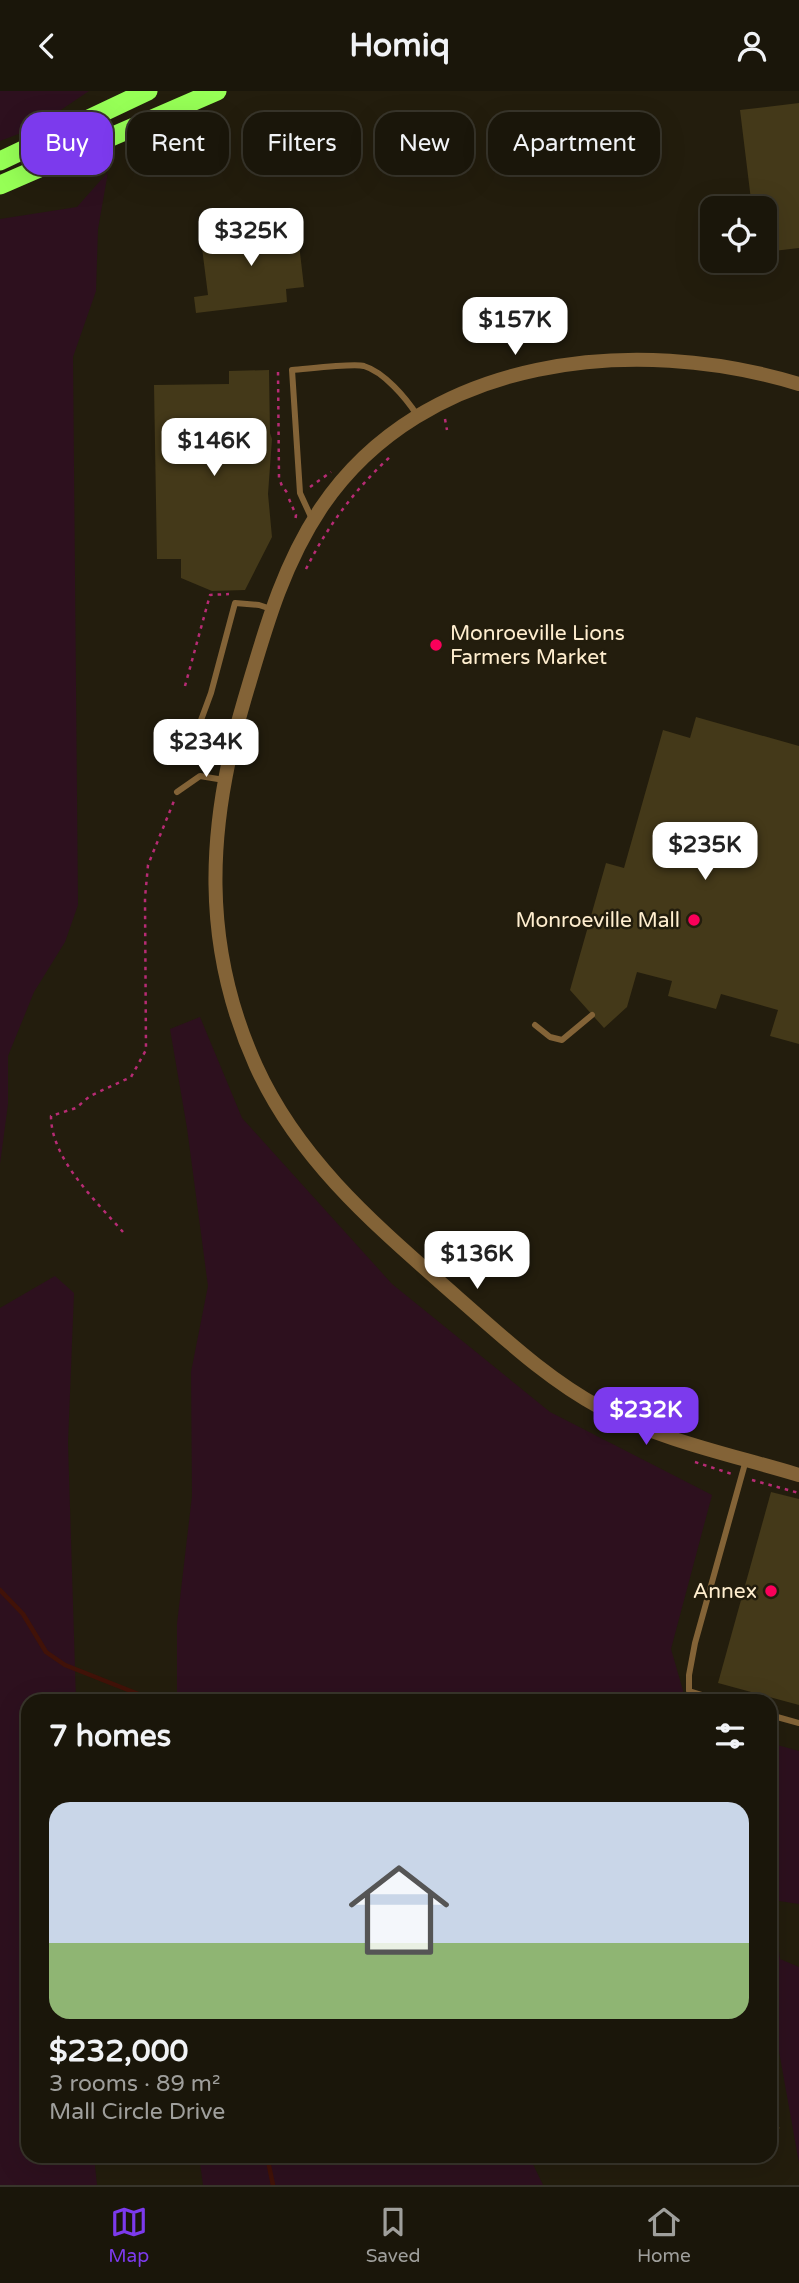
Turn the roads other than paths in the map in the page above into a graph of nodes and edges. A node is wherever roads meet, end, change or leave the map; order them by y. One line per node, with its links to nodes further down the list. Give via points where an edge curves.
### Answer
1 (148, 91): 3 (highway)
2 (217, 91): 4 (highway)
3 (0, 161)
4 (0, 185)
5 (799, 384): 6 (street, via 685,362 574,363 500,379)
6 (418, 417): 7 (street, via 359,463); 7 (lane, via 380,374 363,366 292,370 300,493)
7 (313, 521): 8 (street)
8 (271, 609): 9 (lane, via 235,603 211,693); 10 (street)
9 (187, 758)
10 (224, 779): 11 (lane, via 200,776); 14 (street, via 215,880 226,972 256,1065 295,1136 369,1219 533,1363 622,1418)
11 (177, 792)
12 (593, 1016): 13 (lane, via 562,1040)
13 (535, 1025)
14 (746, 1460): 15 (street); 16 (lane, via 695,1643 689,1692)
15 (799, 1475)
16 (696, 1694)
17 (777, 1717): 18 (lane)
18 (799, 1723)

